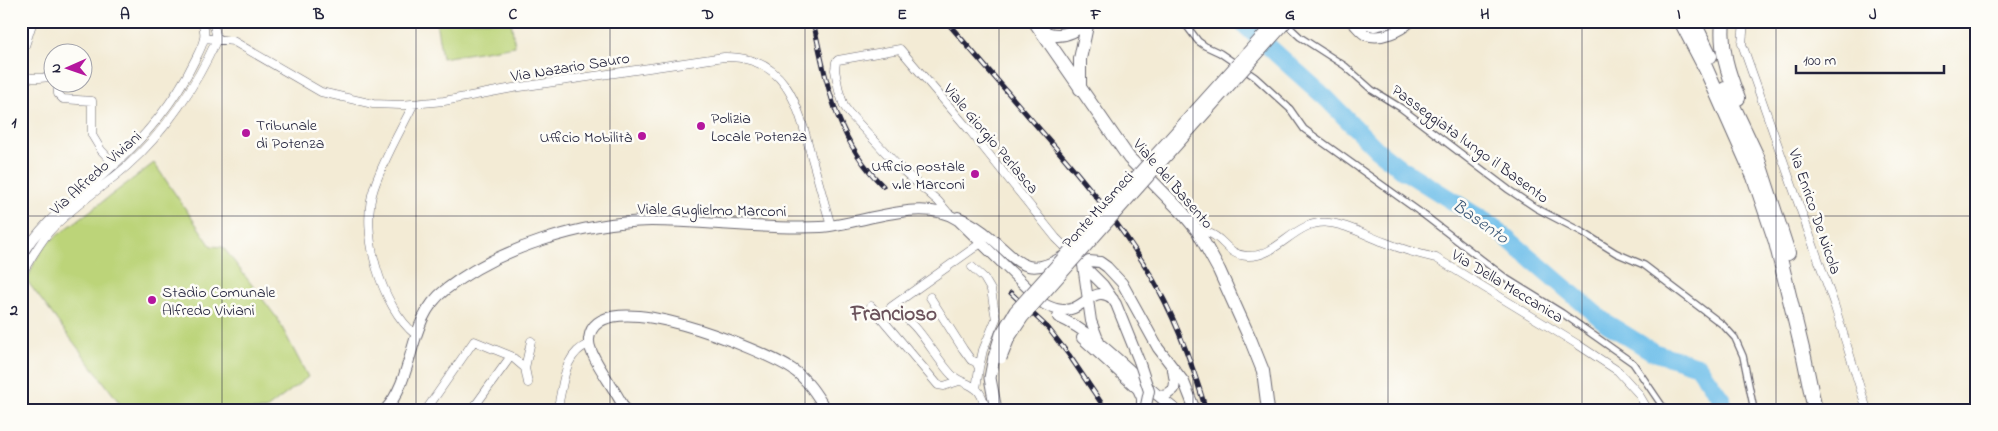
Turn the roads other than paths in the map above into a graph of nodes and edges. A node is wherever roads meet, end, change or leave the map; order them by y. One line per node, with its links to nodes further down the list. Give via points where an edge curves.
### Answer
1 (33, 21): 20 (street)
2 (201, 21): 18 (street)
3 (213, 21): 19 (street)
4 (1088, 21): 17 (main road, via 1066,34 1049,35); 23 (main road, via 1080,59)
5 (1183, 21): 74 (street, via 1198,41 1255,77 1290,109 1304,129 1506,279 1633,363)
6 (1276, 21): 32 (main road, Ponte Musmeci, bridge)
7 (1283, 21): 75 (street, Passeggiata lungo il Basento, via 1300,37 1345,66 1372,90 1509,190 1616,253 1644,265 1723,325 1735,338 1743,356)
8 (1287, 21): 51 (main road, Ponte Musmeci, bridge, via 1023,317)
9 (1352, 21): 12 (street, via 1365,35 1373,36 1397,31)
10 (1355, 21): 11 (street, via 1374,26)
11 (1396, 21)
12 (1411, 21)
13 (1681, 21): 76 (highway, via 1754,177 1776,242)
14 (1693, 21): 26 (highway)
15 (1723, 21): 26 (highway, via 1721,38 1727,70 1744,112)
16 (1744, 21): 78 (street, Via Enrico De Nicola, via 1742,44 1834,304)
17 (1037, 26): 23 (main road, Viale del Basento)
18 (205, 38): 19 (street, Via Nazario Sauro); 27 (street, Via Alfredo Viviani, via 191,70 166,110)
19 (217, 39): 25 (street, Via Nazario Sauro, via 233,41 321,92 373,104); 36 (street, Via Alfredo Viviani, via 192,86 157,134 127,166 59,222 40,244)
20 (21, 58)
21 (21, 71): 22 (street, via 27,78)
22 (42, 77)
23 (1080, 90): 30 (main road, Viale del Basento, via 1129,158)
24 (58, 92): 27 (street, via 62,99 92,101 92,136)
25 (413, 105): 29 (street, Via Nazario Sauro, via 724,57 744,58 768,68 784,82 795,100); 46 (street, via 374,188 369,232 387,298 405,326)
26 (1746, 133): 77 (highway, via 1758,157 1783,233)
27 (115, 164): 33 (street, Via Alfredo Viviani, via 47,222)
28 (950, 215): 29 (street, Viale Guglielmo Marconi, via 930,211 904,212); 31 (street); 32 (street, Viale Guglielmo Marconi, via 973,224 1024,265 1045,266); 32 (street, Viale Giorgio Perlasca, via 849,113 839,91 835,70 838,60 900,49 971,132)
29 (831, 226): 46 (street, Viale Guglielmo Marconi, via 649,221 561,235 493,261 446,289 431,304)
30 (1197, 230): 72 (main road, Viale del Basento, via 1251,340 1263,371); 73 (street, Via Della Meccanica, via 1210,233 1230,252 1246,256 1265,254 1293,232 1329,222 1436,258 1618,371)
31 (981, 243): 41 (street); 55 (street, via 891,307 906,316 950,374)
32 (1064, 250): 34 (street); 51 (main road, Ponte Musmeci, bridge, via 1001,334)
33 (21, 258)
34 (1083, 265): 37 (street); 39 (street); 54 (street, via 1089,261 1100,262 1117,277)
35 (972, 267): 53 (street, via 991,290 996,319)
36 (21, 275)
37 (1086, 284): 40 (street); 43 (street, via 1084,296)
38 (930, 297): 53 (street, via 963,350)
39 (1112, 297): 40 (street, via 1099,294); 44 (street, via 1104,296 1096,302); 69 (street, bridge, via 1149,391)
40 (1088, 298): 43 (street); 44 (street)
41 (1044, 304): 43 (street, via 1061,310); 45 (street)
42 (871, 306): 55 (street, via 938,385)
43 (1077, 306)
44 (1090, 316): 49 (street)
45 (1058, 317): 49 (street, via 1075,324); 69 (street, via 1138,389)
46 (416, 335): 60 (street, Viale Guglielmo Marconi, via 403,377)
47 (532, 341): 52 (street)
48 (589, 344): 63 (street, via 578,350 569,363); 64 (street); 65 (street, via 590,334 598,322 611,317 643,316 687,326 726,338 791,369 816,394)
49 (1103, 348): 58 (street)
50 (511, 356): 52 (street); 59 (street); 61 (street, via 474,341)
51 (997, 358): 67 (main road, via 990,378); 68 (main road)
52 (524, 368): 56 (street)
53 (979, 368): 57 (street)
54 (1173, 369): 58 (street, via 1174,389 1165,396); 71 (street, via 1184,382)
55 (959, 381): 57 (street)
56 (528, 383)
57 (976, 388): 66 (street)
58 (1157, 395): 70 (street)
59 (474, 407): 62 (street)
60 (385, 410)
61 (426, 410)
62 (485, 410)
63 (556, 410)
64 (625, 410)
65 (826, 410)
66 (986, 410)
67 (996, 410)
68 (1004, 410)
69 (1144, 410)
70 (1176, 410)
71 (1195, 410)
72 (1268, 410)
73 (1648, 410)
74 (1665, 410)
75 (1754, 410)
76 (1815, 410)
77 (1824, 410)
78 (1867, 410)

